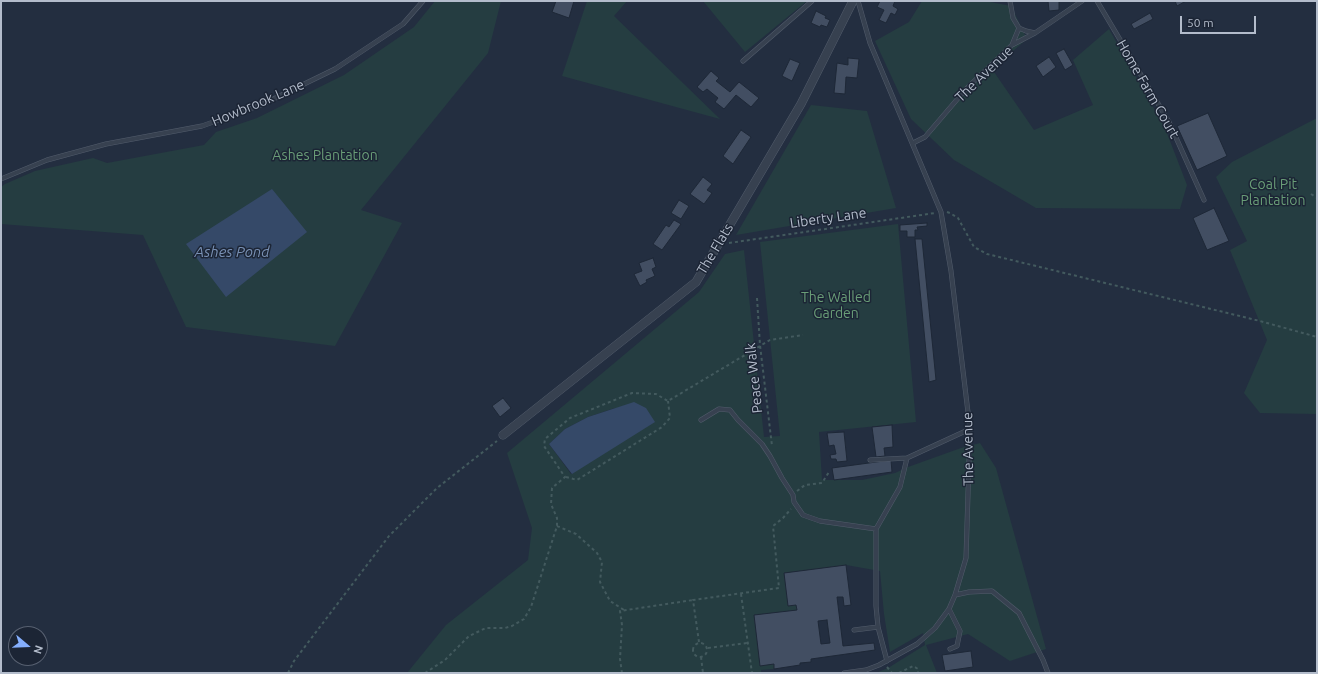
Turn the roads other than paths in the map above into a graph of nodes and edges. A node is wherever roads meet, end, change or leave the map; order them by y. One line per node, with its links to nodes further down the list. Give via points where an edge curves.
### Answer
1 (423, 1): 13 (lane, Howbrook Lane, via 403,24 336,69 261,105 202,126 106,144 47,160)
2 (812, 1): 11 (lane)
3 (853, 1): 17 (street, The Flats, via 801,104 696,282)
4 (858, 1): 12 (lane, The Avenue, via 870,43)
5 (1010, 1): 8 (lane, via 1013,18)
6 (1082, 1): 9 (lane, The Avenue)
7 (1097, 1): 14 (lane, Home Farm Court, via 1169,122)
8 (1019, 28): 9 (lane); 10 (lane)
9 (1035, 33): 10 (lane, The Avenue)
10 (1012, 45): 12 (lane, The Avenue, via 966,89 925,137)
11 (743, 61)
12 (913, 143): 16 (lane, The Avenue, via 941,212 951,271)
13 (1, 179)
14 (1204, 200)
15 (701, 420): 20 (lane, via 718,410 730,410 762,444 803,515 820,521)
16 (970, 429): 18 (lane); 21 (lane, The Avenue, via 966,558)
17 (503, 436)
18 (907, 458): 19 (lane); 20 (lane, via 900,487)
19 (870, 460)
20 (876, 529): 23 (lane)
21 (955, 595): 22 (lane, The Avenue); 28 (lane, via 992,591 1019,613 1044,660)
22 (949, 609): 25 (lane, via 960,631 958,646); 26 (lane, The Avenue, via 935,628 917,644)
23 (878, 627): 24 (lane); 26 (lane)
24 (854, 630)
25 (950, 649)
26 (887, 661): 27 (lane, The Avenue, via 866,670)
27 (844, 673)
28 (1048, 673)

